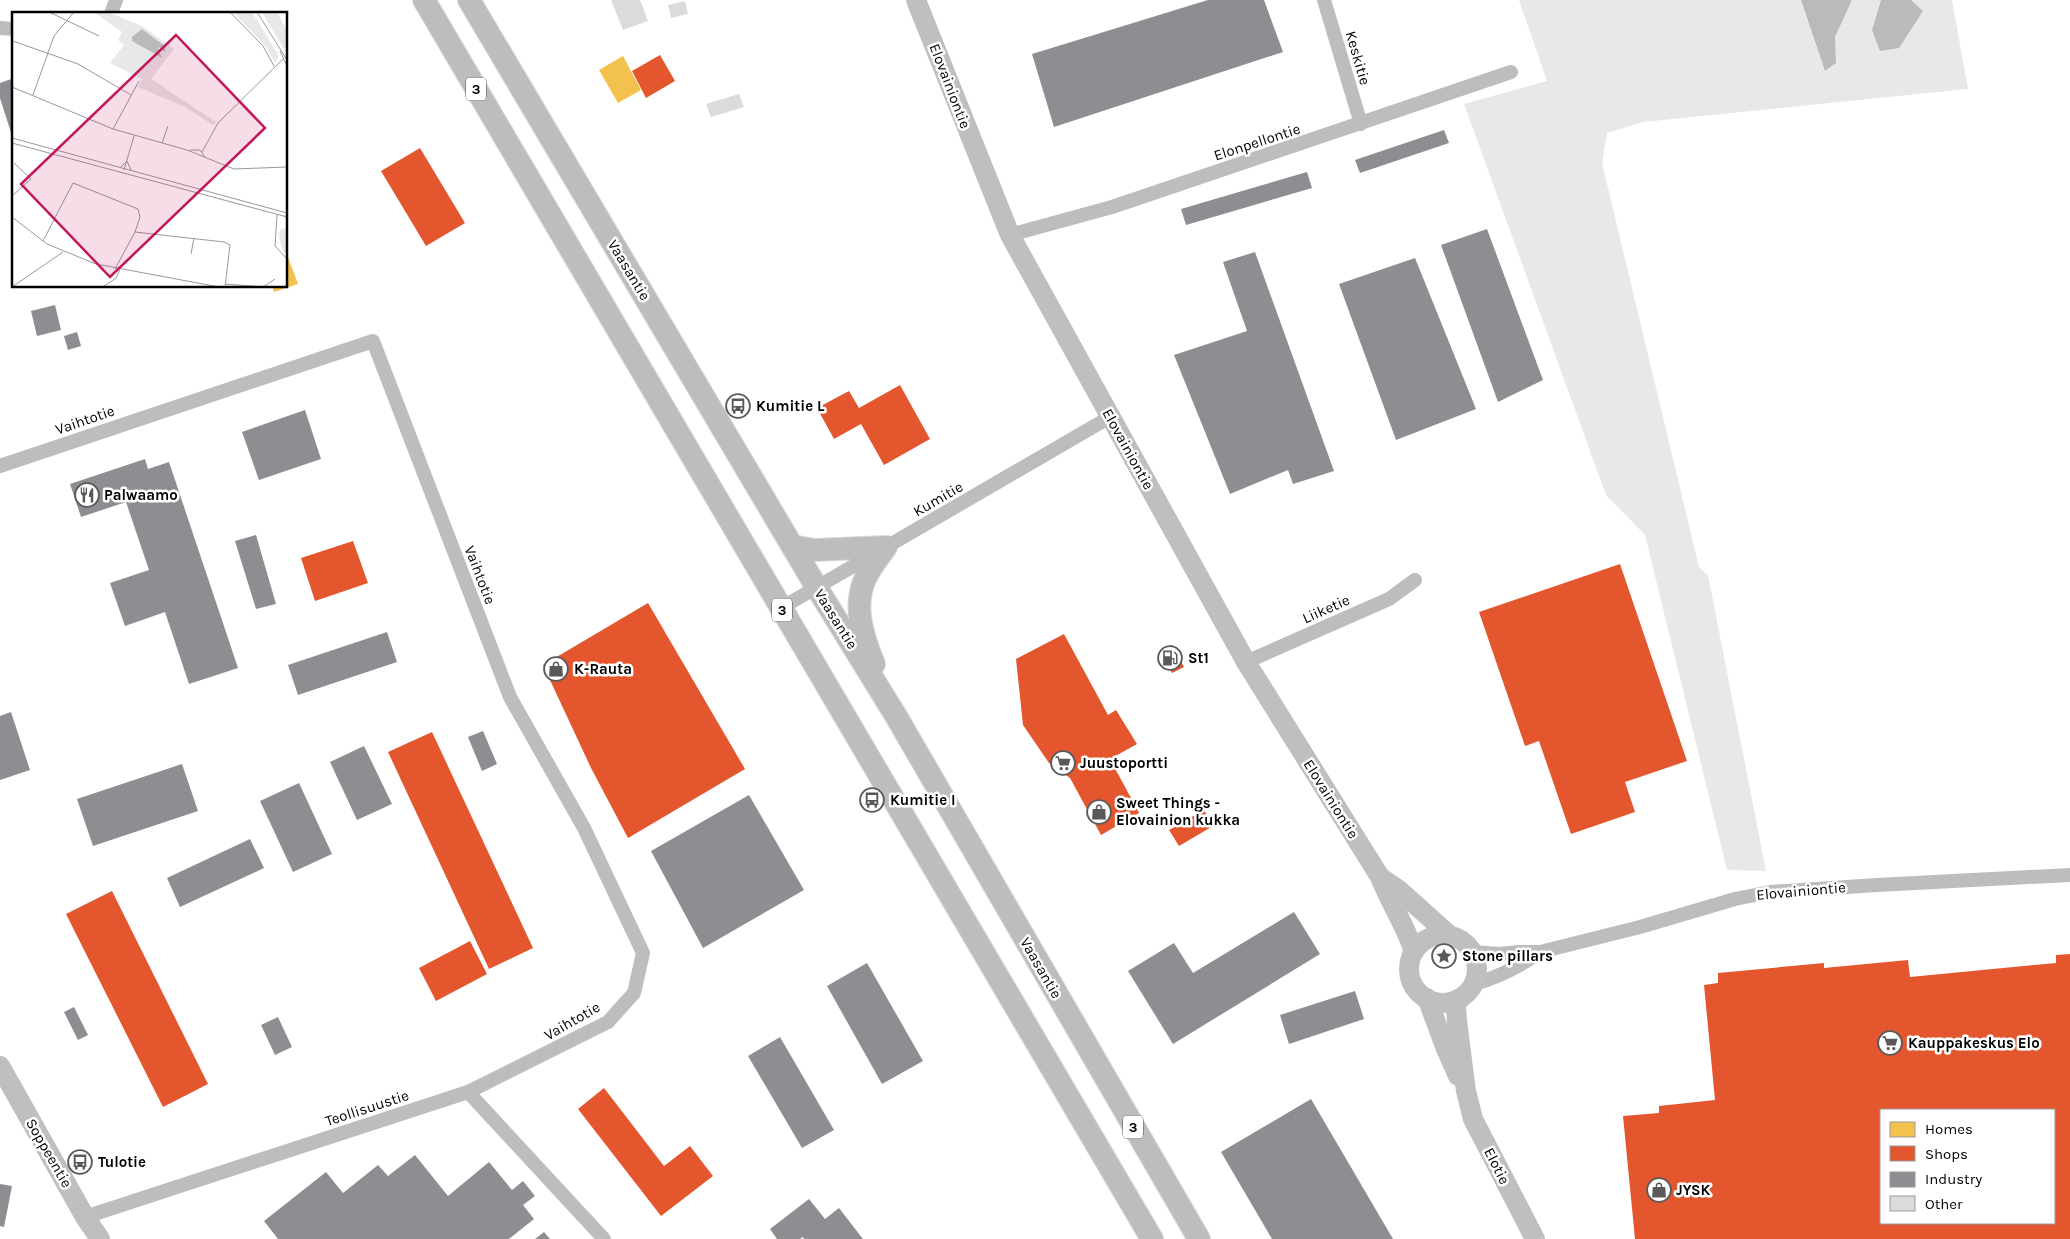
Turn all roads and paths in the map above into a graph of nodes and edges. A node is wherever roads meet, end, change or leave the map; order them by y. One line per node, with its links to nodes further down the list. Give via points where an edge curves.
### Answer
1 (116, 0): 6 (street)
2 (424, 0): 16 (highway, 3)
3 (469, 0): 12 (highway, Vaasantie / 3)
4 (916, 0): 9 (main road, Elovainiontie)
5 (1324, 0): 8 (street, Keskitie)
6 (112, 12)
7 (1511, 72): 8 (street, Elonpellontie)
8 (1361, 124): 9 (street, Elonpellontie, via 1112,207)
9 (1010, 235): 10 (main road, Elovainiontie)
10 (1110, 417): 13 (street, Kumitie); 17 (main road, Elovainiontie)
11 (0, 466): 30 (street, Vaihtotie, via 372,341 510,696 584,828 643,953 634,994 608,1022)
12 (792, 546): 13 (highway, via 814,550); 15 (highway, Vaasantie / 3)
13 (886, 548): 15 (street, Kumitie); 18 (highway, via 866,577 860,597 860,619)
14 (1415, 580): 17 (street, Liiketie, via 1389,600)
15 (817, 588): 16 (street, Kumitie); 18 (highway, Vaasantie / 3)
16 (781, 608): 34 (highway, 3)
17 (1246, 662): 20 (main road, Elovainiontie)
18 (896, 716): 35 (highway, Vaasantie / 3)
19 (2070, 875): 24 (street, Elovainiontie, via 1770,892 1735,898 1640,927)
20 (1380, 877): 21 (main road, Elovainiontie); 22 (main road, Elovainiontie)
21 (1449, 935): 22 (main road, via 1429,938); 23 (main road, via 1463,941)
22 (1414, 952): 26 (main road, via 1410,962 1411,978)
23 (1473, 952): 24 (street, Elovainiontie); 25 (main road, via 1477,968)
24 (1540, 952): 25 (street, Elovainiontie, via 1520,966)
25 (1474, 984): 27 (main road)
26 (1427, 998): 27 (main road, via 1443,1002); 29 (main road, Elotie)
27 (1458, 999): 29 (main road, Elotie, via 1457,1021)
28 (0, 1066): 31 (main road, Soppeentie)
29 (1466, 1091): 36 (main road, Elotie, via 1473,1119)
30 (468, 1092): 31 (street, Teollisuustie); 33 (street)
31 (85, 1217): 32 (main road, Soppeentie)
32 (100, 1239)
33 (604, 1239)
34 (1152, 1239)
35 (1199, 1239)
36 (1535, 1239)

